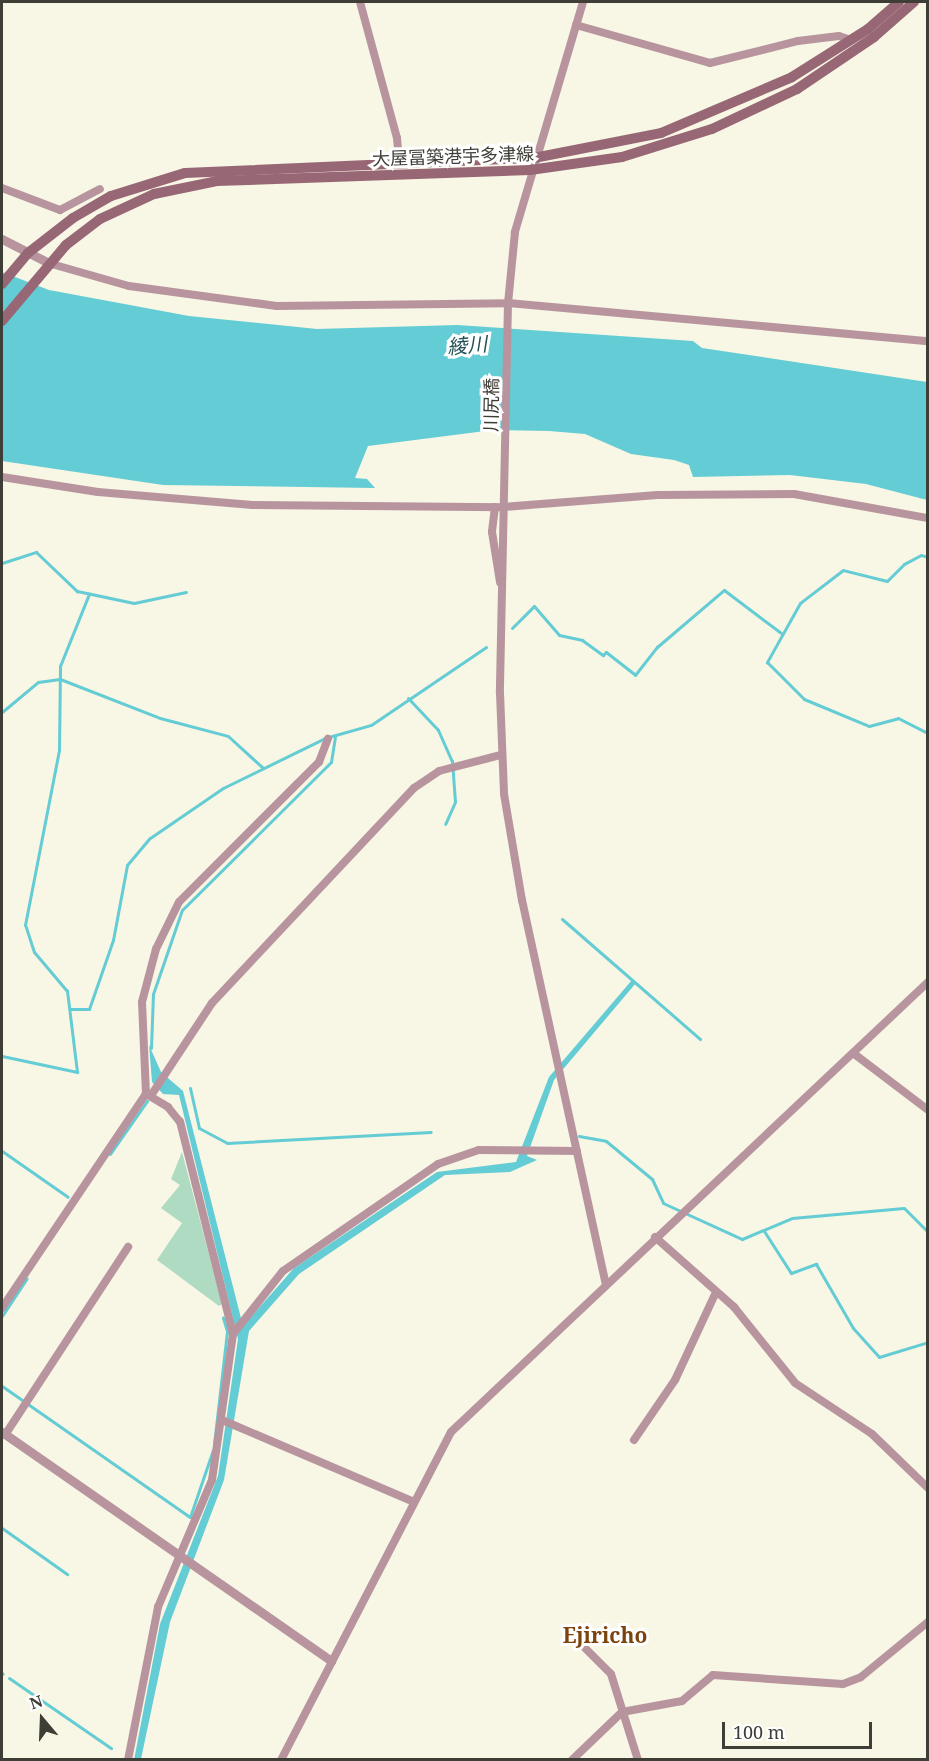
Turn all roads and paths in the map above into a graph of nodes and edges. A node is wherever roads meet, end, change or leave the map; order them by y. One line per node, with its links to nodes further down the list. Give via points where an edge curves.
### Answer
1 (360, 2): 8 (street, via 397,138)
2 (583, 2): 5 (street, 川尻橋)
3 (899, 2): 6 (main road, 大屋冨築港宇多津線)
4 (914, 2): 9 (main road, 大屋冨築港宇多津線, via 837,64 712,129 622,157)
5 (576, 25): 6 (street, via 710,63 798,41 838,36); 7 (street, 川尻橋)
6 (852, 40): 7 (main road, 大屋冨築港宇多津線, via 782,83 707,118 613,146)
7 (534, 158): 8 (main road, 大屋冨築港宇多津線); 9 (street, 川尻橋)
8 (399, 163): 13 (main road, 大屋冨築港宇多津線, via 218,169 150,181 111,196)
9 (530, 170): 14 (main road, 大屋冨築港宇多津線, via 218,181 154,194 117,209); 16 (street, 川尻橋, via 515,232)
10 (2, 189): 11 (street, via 60,210)
11 (100, 189)
12 (2, 239): 13 (street)
13 (28, 253): 14 (street); 15 (main road, 大屋冨築港宇多津線)
14 (47, 262): 16 (street, via 129,286 277,306); 17 (main road, 大屋冨築港宇多津線)
15 (2, 284)
16 (508, 307): 18 (street); 20 (street, 川尻橋)
17 (2, 321)
18 (927, 340)
19 (2, 477): 20 (street, via 192,502)
20 (500, 504): 21 (street, via 646,496 794,494); 23 (street, 川尻橋)
21 (927, 518)
22 (328, 739): 26 (street, via 319,762 196,881 175,910 142,1002)
23 (501, 754): 26 (street, via 452,766 414,788 212,1003); 28 (street, 川尻橋, via 522,900)
24 (927, 982): 25 (street)
25 (853, 1053): 27 (street); 29 (street)
26 (151, 1093): 33 (street); 34 (street, via 180,1122)
27 (927, 1110)
28 (577, 1151): 31 (street, 川尻橋); 34 (street, via 479,1150 438,1164 283,1271)
29 (655, 1237): 31 (street); 32 (street)
30 (128, 1247): 36 (street)
31 (606, 1284): 39 (street, via 471,1409 439,1447)
32 (716, 1292): 37 (street, via 675,1380); 38 (street, via 795,1383 872,1434)
33 (2, 1308)
34 (234, 1332): 35 (street)
35 (223, 1421): 39 (street, via 237,1424 318,1465); 40 (street, via 212,1480)
36 (3, 1433): 40 (street)
37 (634, 1440)
38 (927, 1488)
39 (412, 1501): 43 (street)
40 (182, 1559): 43 (street); 45 (street, via 150,1636)
41 (927, 1622): 44 (street, via 852,1681 758,1682 722,1672 682,1701)
42 (574, 1637): 44 (street, via 610,1674)
43 (331, 1660): 46 (street)
44 (622, 1712): 47 (street); 48 (street)
45 (128, 1760)
46 (281, 1760)
47 (572, 1760)
48 (638, 1760)

